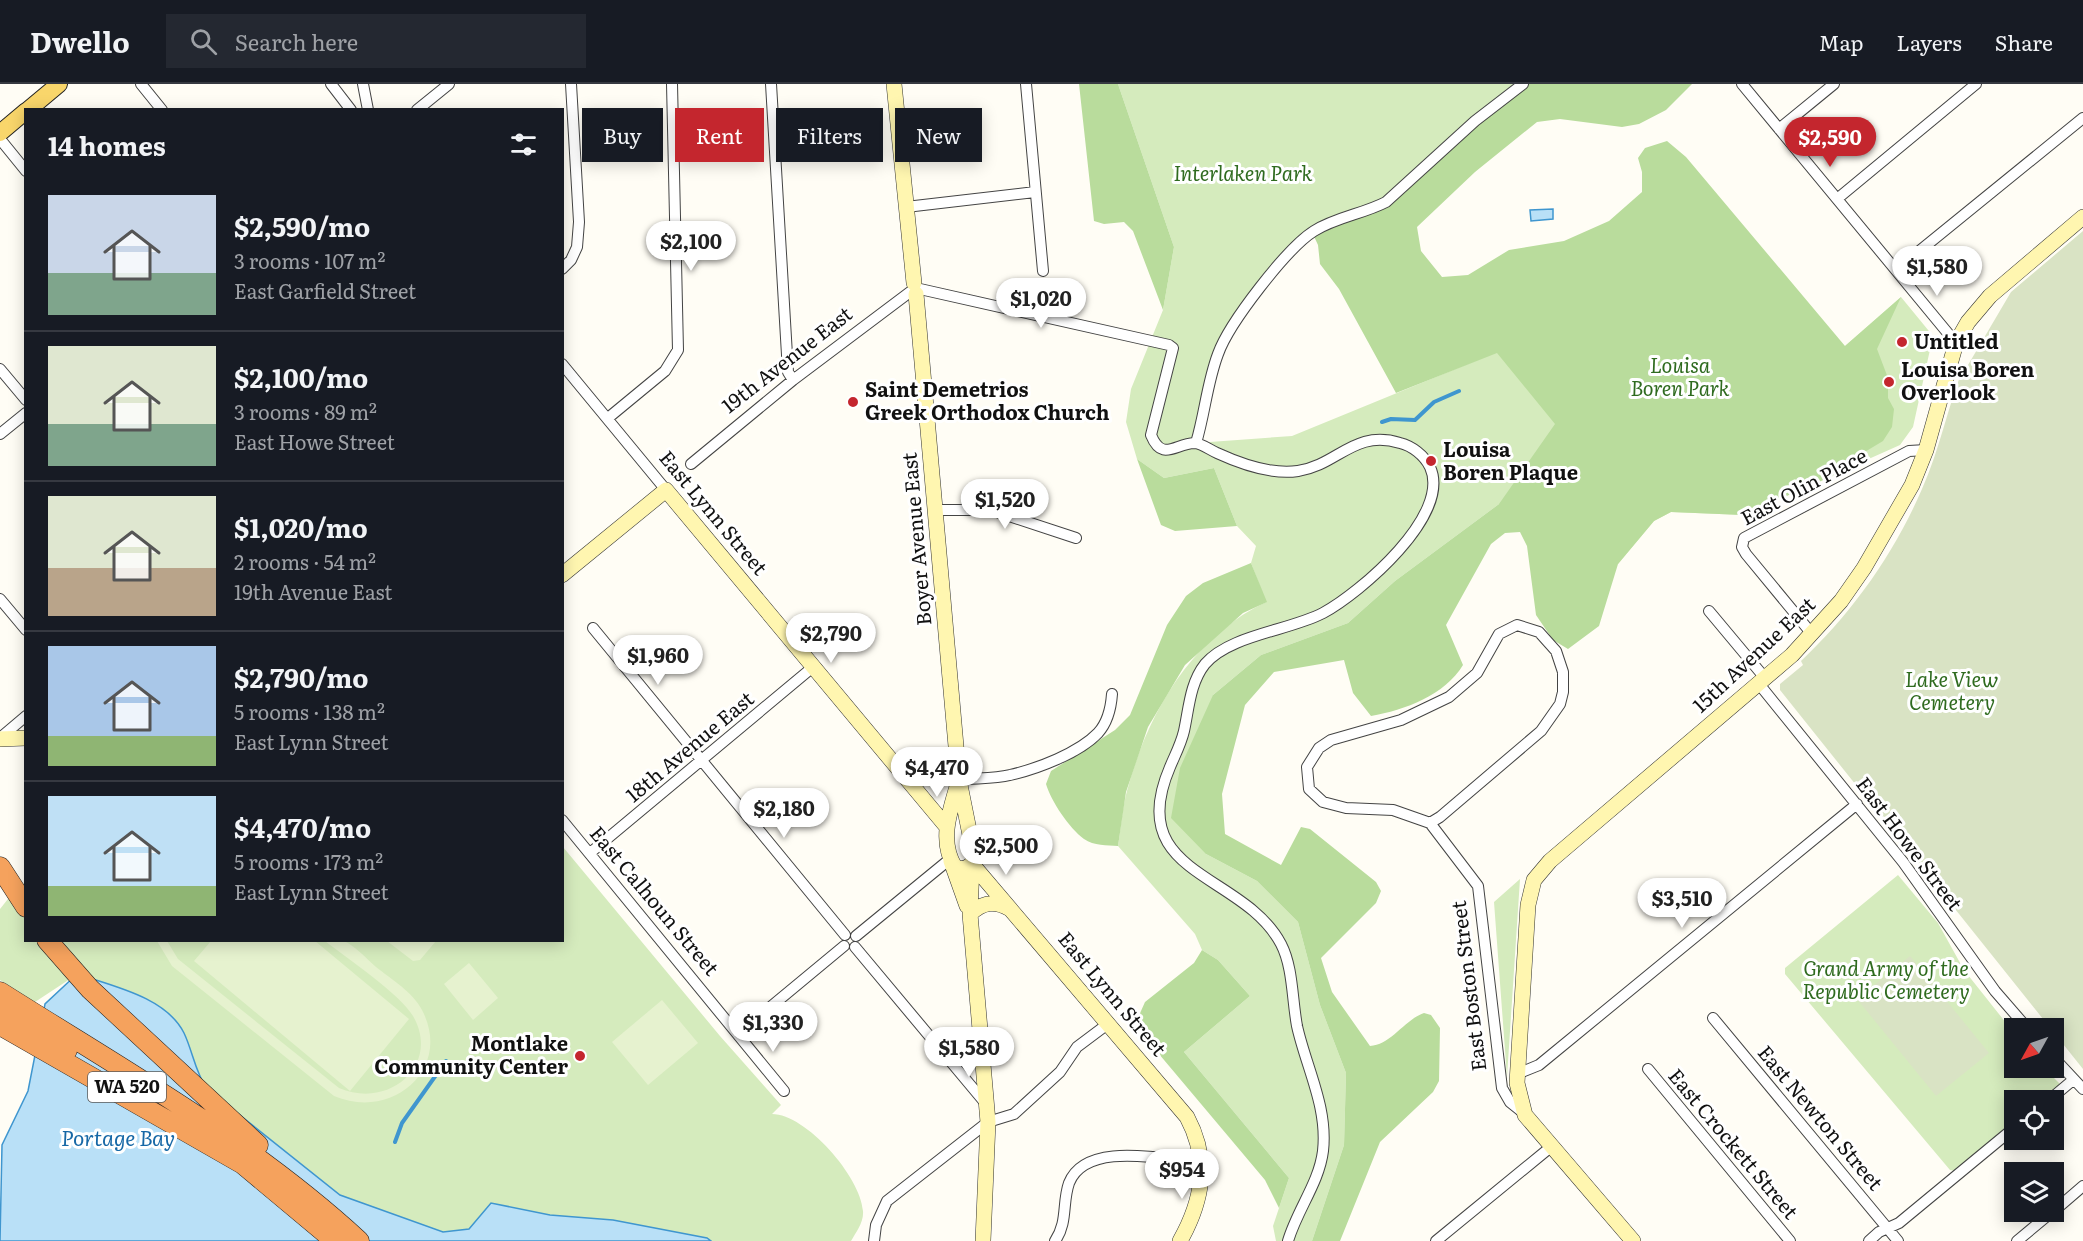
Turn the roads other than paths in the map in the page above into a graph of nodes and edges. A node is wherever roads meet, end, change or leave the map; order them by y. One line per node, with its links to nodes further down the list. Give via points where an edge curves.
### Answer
1 (58, 84): 15 (main road)
2 (141, 84): 16 (street)
3 (331, 84): 17 (street)
4 (363, 84): 18 (street)
5 (449, 84): 19 (street)
6 (571, 84): 30 (street, via 579,222 577,247)
7 (672, 84): 40 (street, via 678,350 665,371)
8 (771, 84): 37 (street, via 788,372)
9 (894, 84): 28 (street, Boyer Avenue East)
10 (1026, 84): 26 (street)
11 (1522, 84): 42 (street, via 1466,128 1386,202 1312,232 1278,266 1219,351)
12 (1742, 84): 22 (street)
13 (1833, 84): 22 (street)
14 (1976, 84): 27 (street)
15 (29, 108)
16 (160, 108)
17 (349, 108)
18 (368, 108)
19 (419, 108)
20 (24, 112): 23 (main road)
21 (2083, 118): 31 (street)
22 (1779, 129): 27 (street)
23 (0, 132)
24 (0, 139): 25 (street)
25 (24, 169)
26 (1035, 192): 28 (street); 32 (street)
27 (1837, 199): 31 (street)
28 (906, 207): 33 (street, Boyer Avenue East)
29 (2083, 217): 34 (street, 15th Avenue East, via 1990,296)
30 (564, 267)
31 (1896, 270): 34 (street)
32 (1042, 271)
33 (915, 289): 37 (street, 19th Avenue East); 42 (street, via 1161,341 1173,348 1151,435 1164,450); 46 (street, Boyer Avenue East)
34 (1956, 343): 43 (street, 15th Avenue East)
35 (564, 366): 40 (street, East Lynn Street)
36 (0, 369): 38 (street)
37 (793, 380): 44 (street, 19th Avenue East)
38 (24, 398)
39 (24, 415): 41 (street)
40 (608, 418): 45 (street, East Lynn Street)
41 (0, 434)
42 (1196, 443): 109 (street, via 1251,466 1292,472 1309,469 1362,441 1387,440 1406,444 1420,454 1433,477 1431,499 1410,540 1361,586 1324,613 1230,646 1206,663 1196,678 1184,734 1159,800 1159,824 1173,849 1204,878 1261,916 1282,946 1286,959 1298,1030 1323,1124 1318,1171)
43 (1926, 450): 53 (street, 15th Avenue East, via 1912,485 1864,568); 53 (street, East Olin Place, via 1909,451 1744,538 1742,547 1746,554)
44 (692, 464)
45 (666, 490): 48 (street); 54 (street, East Lynn Street)
46 (936, 510): 47 (street, via 991,510); 61 (street, Boyer Avenue East)
47 (1076, 538)
48 (564, 573)
49 (0, 599): 51 (street)
50 (1709, 611): 55 (street, East Howe Street)
51 (24, 628)
52 (593, 628): 60 (street)
53 (1812, 634): 55 (street, 15th Avenue East)
54 (813, 667): 60 (street, 18th Avenue East); 66 (street, East Lynn Street)
55 (1762, 681): 62 (street, East Howe Street); 71 (street, 15th Avenue East, via 1550,861)
56 (1112, 694): 61 (street, via 1110,709 1098,733 1070,752 1009,776)
57 (24, 718): 58 (street)
58 (0, 738): 59 (street)
59 (24, 738)
60 (702, 762): 67 (street, 18th Avenue East); 75 (street)
61 (959, 780): 64 (street, Boyer Avenue East); 66 (street, Boyer Avenue East)
62 (1857, 804): 80 (street, East Howe Street); 86 (street, via 1539,1065)
63 (564, 822): 67 (street, East Calhoun Street)
64 (969, 823): 66 (street, via 956,817); 69 (street, Boyer Avenue East)
65 (1430, 823): 65 (street, via 1541,731 1557,711 1563,692 1563,672 1556,651 1539,632 1517,625 1504,630 1477,673 1449,697 1401,720 1331,740 1311,760 1307,782 1323,802 1346,808 1393,810); 92 (street, East Boston Street, via 1479,886 1502,1088 1510,1102)
66 (946, 826): 68 (street)
67 (590, 853): 83 (street, East Calhoun Street)
68 (950, 860): 69 (street, via 959,869); 74 (street); 75 (street)
69 (972, 865): 73 (street, East Lynn Street); 74 (street)
70 (0, 867): 72 (highway)
71 (1534, 880): 86 (street, East Boston Street, via 1528,905)
72 (24, 904)
73 (1015, 912): 74 (street, via 991,902); 81 (street, East Lynn Street)
74 (970, 914): 91 (street)
75 (850, 941): 83 (street); 91 (street)
76 (49, 942): 100 (highway, via 90,989)
77 (0, 992): 100 (highway, WA 520, via 233,1140)
78 (0, 1009): 97 (highway, WA 520)
79 (1713, 1017): 102 (street, East Newton Street)
80 (2018, 1018)
81 (1109, 1023): 93 (street, via 1077,1047 1060,1072 1014,1114); 96 (street, East Lynn Street, via 1183,1110 1195,1133)
82 (0, 1025): 97 (highway)
83 (739, 1033): 90 (street, East Calhoun Street)
84 (1648, 1069): 112 (street, East Crockett Street)
85 (2064, 1070): 87 (street)
86 (1517, 1074): 92 (street, East Boston Street, via 1518,1094)
87 (2073, 1080): 88 (street); 89 (street)
88 (2083, 1089)
89 (2061, 1090)
90 (784, 1091)
91 (987, 1105): 93 (street)
92 (1526, 1114): 95 (street, East Boston Street)
93 (988, 1122): 105 (street, via 887,1201 876,1225); 106 (street)
94 (2004, 1136): 102 (street)
95 (1552, 1146): 110 (street); 111 (street, East Boston Street)
96 (1202, 1162): 107 (street, via 1110,1156 1091,1160 1077,1171 1068,1186 1064,1227); 108 (street, East Lynn Street, via 1198,1204)
97 (251, 1168): 103 (highway, WA 520)
98 (2083, 1186): 99 (street)
99 (2064, 1202)
100 (318, 1203): 104 (highway, WA 520)
101 (2040, 1222): 115 (street)
102 (1888, 1229): 113 (street); 114 (street, East Newton Street)
103 (335, 1241)
104 (359, 1241)
105 (874, 1241)
106 (983, 1241)
107 (1055, 1241)
108 (1180, 1241)
109 (1288, 1241)
110 (1437, 1241)
111 (1633, 1241)
112 (1790, 1241)
113 (1869, 1241)
114 (1898, 1241)
115 (2017, 1241)

